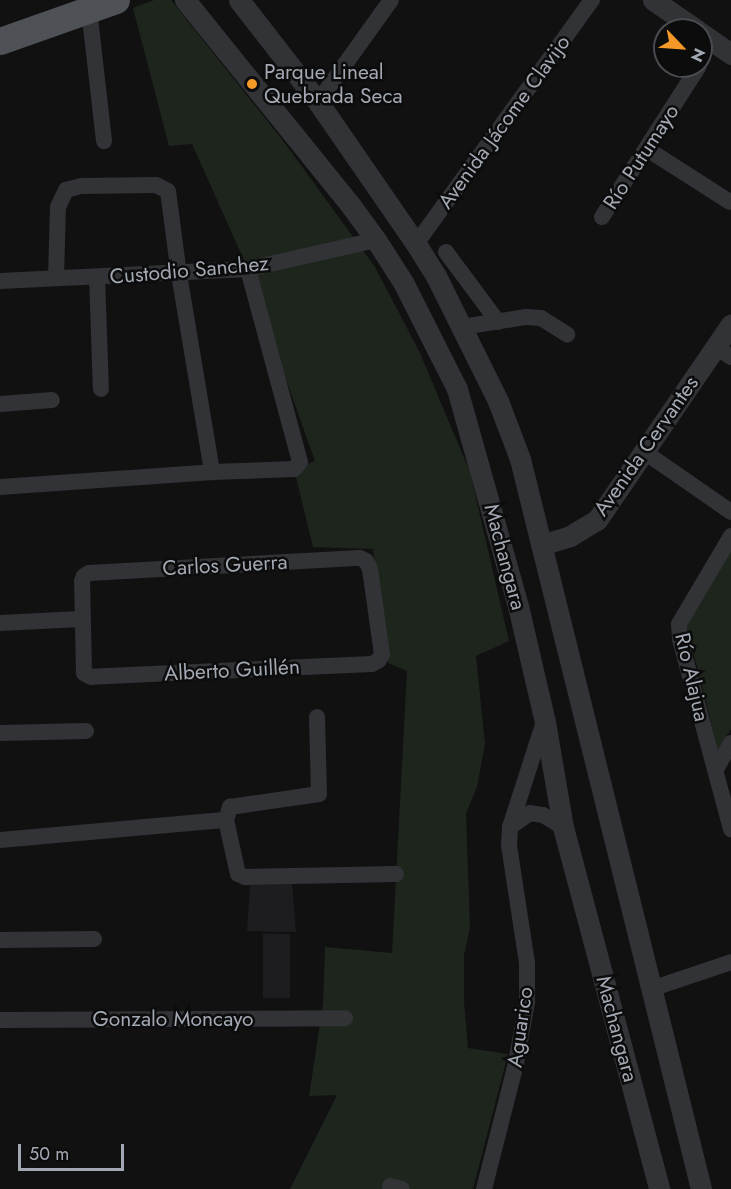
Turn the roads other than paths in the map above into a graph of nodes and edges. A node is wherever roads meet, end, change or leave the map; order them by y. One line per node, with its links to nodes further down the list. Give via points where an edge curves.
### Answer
1 (116, 0): 7 (main road)
2 (185, 0): 17 (street, Machangara)
3 (239, 0): 12 (street, Machangara)
4 (391, 0): 12 (street)
5 (592, 0): 18 (street, Avenida Jácome Clavijo)
6 (653, 0): 8 (street)
7 (78, 4): 9 (main road); 10 (main road); 13 (street)
8 (680, 18)
9 (0, 24)
10 (0, 41)
11 (691, 78): 14 (street, Río Putumayo)
12 (318, 102): 18 (street, Machangara)
13 (104, 141)
14 (647, 149): 15 (street); 16 (street, Río Putumayo)
15 (730, 202)
16 (602, 217)
17 (376, 240): 20 (street, Custodio Sanchez); 43 (street, Machangara, via 403,282 457,389 509,573)
18 (416, 244): 27 (street, Machangara)
19 (446, 252): 25 (street)
20 (248, 269): 21 (street, Custodio Sanchez); 34 (street, via 300,462 294,469 284,471)
21 (179, 274): 22 (street, via 168,191 156,185 81,186 66,190 59,203); 23 (street, Custodio Sanchez); 34 (street)
22 (56, 277): 23 (street, Custodio Sanchez); 24 (street, Custodio Sanchez)
23 (97, 278): 30 (street)
24 (0, 281)
25 (498, 322): 27 (street); 28 (street, via 526,316 541,318)
26 (731, 324): 29 (street, Avenida Cervantes)
27 (462, 327): 38 (street, Machangara, via 498,401 520,459)
28 (567, 334)
29 (723, 352): 33 (street, Avenida Cervantes)
30 (101, 389)
31 (52, 400): 32 (street)
32 (0, 404)
33 (643, 451): 36 (street); 38 (street, Avenida Cervantes, via 597,520 570,536)
34 (212, 472): 35 (street)
35 (0, 488)
36 (731, 512)
37 (731, 536): 47 (street, Río Alajua, via 679,624)
38 (541, 545): 57 (street, Machangara)
39 (81, 619): 40 (street); 41 (street, Alberto Guillén, via 84,673 91,677 372,664); 41 (street, Carlos Guerra, via 84,576 360,558 370,568 382,654)
40 (0, 623)
41 (379, 660)
42 (317, 717): 48 (street, via 319,794 230,807)
43 (545, 722): 49 (street, Aguarico); 50 (street, Machangara)
44 (86, 731): 45 (street)
45 (0, 733)
46 (731, 743): 47 (street)
47 (716, 769): 51 (street, Río Alajua)
48 (226, 820): 52 (street); 53 (street, via 238,874 245,877)
49 (510, 827): 50 (street, via 530,813 543,815); 60 (street, Aguarico, via 509,846 527,963 527,1002)
50 (563, 827): 61 (street, Machangara)
51 (731, 829)
52 (0, 840)
53 (396, 874)
54 (94, 939): 55 (street)
55 (0, 940)
56 (731, 962): 57 (street)
57 (651, 989): 62 (street, Machangara)
58 (345, 1018): 59 (street, Gonzalo Moncayo)
59 (0, 1020)
60 (484, 1189)
61 (659, 1189)
62 (701, 1189)

